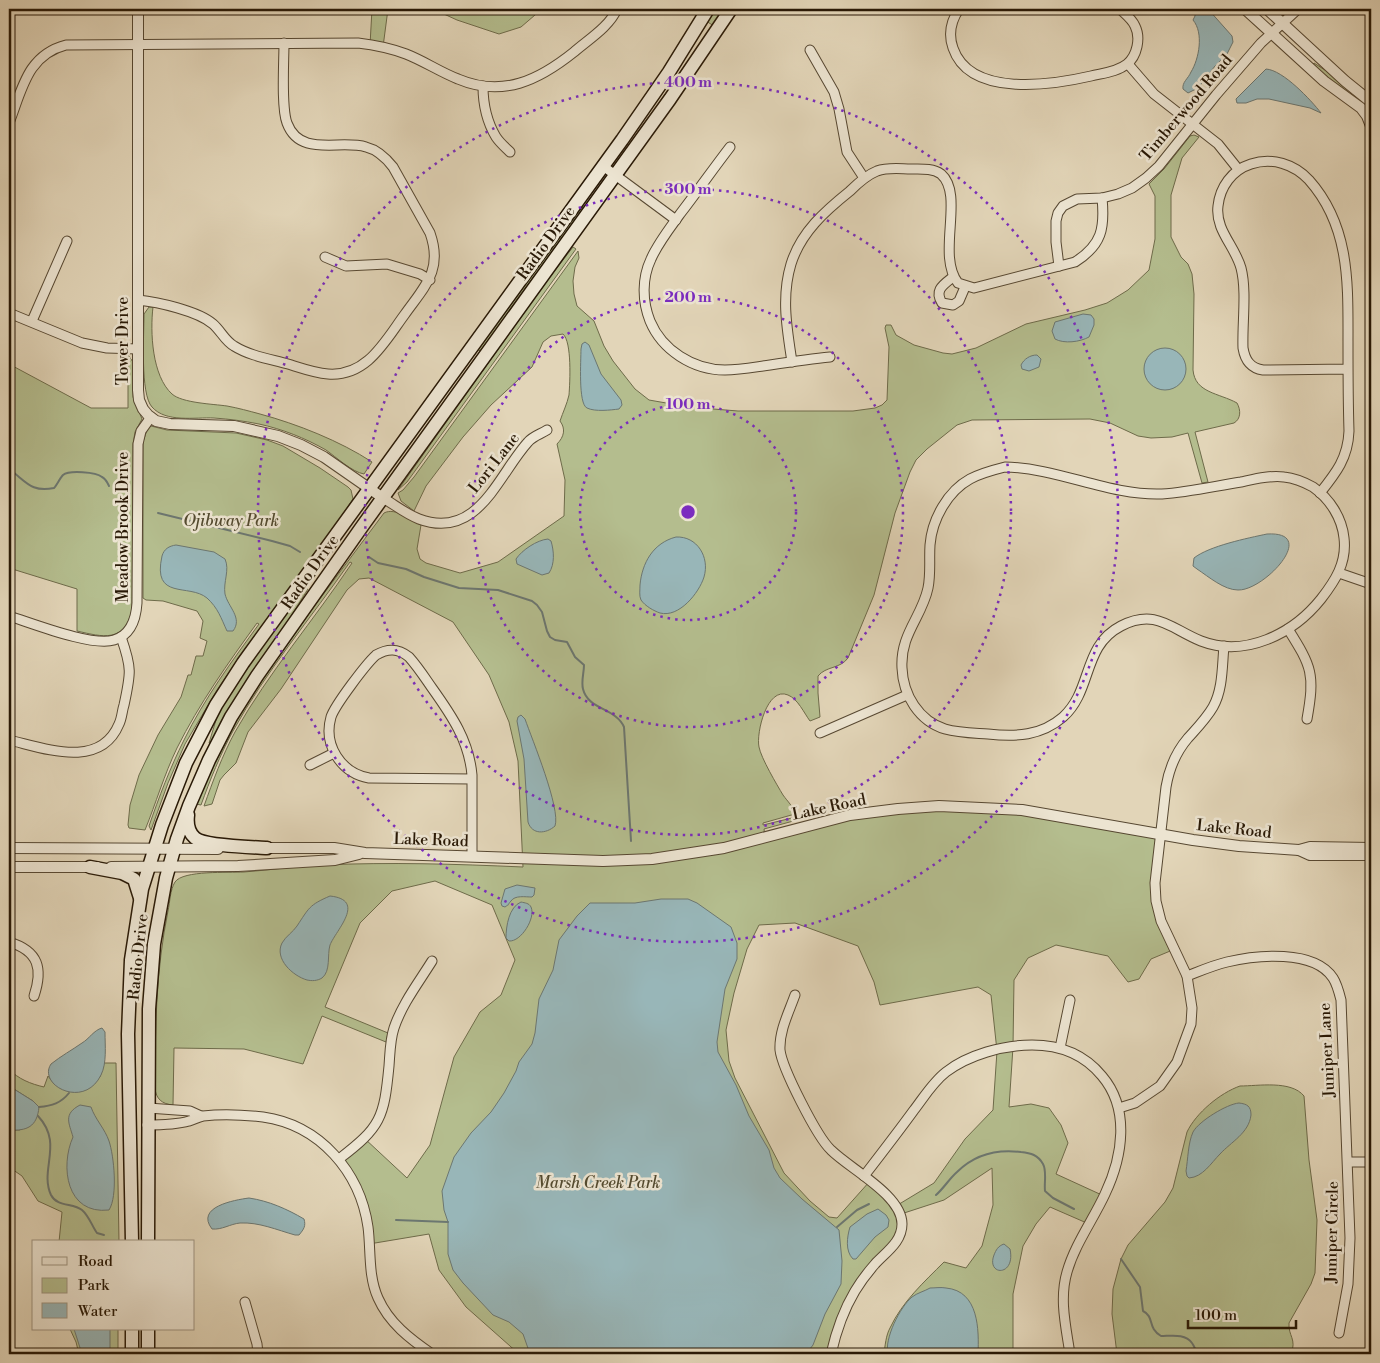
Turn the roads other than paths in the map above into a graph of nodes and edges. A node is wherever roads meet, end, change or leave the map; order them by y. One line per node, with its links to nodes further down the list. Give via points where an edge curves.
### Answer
1 (138, 9): 12 (street, Tower Drive)
2 (617, 9): 16 (street, via 604,27 545,74 520,84)
3 (708, 9): 24 (main road, Radio Drive)
4 (730, 9): 26 (main road, Radio Drive)
5 (959, 9): 15 (street, via 950,25 955,55 968,70 988,79 1013,84 1043,84 1113,71)
6 (1120, 9): 15 (street, via 1136,26 1138,35 1135,53)
7 (1245, 9): 11 (street)
8 (1268, 9): 10 (street)
9 (1298, 9): 10 (street, Timberwood Road)
10 (1283, 23): 11 (street, Timberwood Road); 17 (street)
11 (1272, 33): 20 (street, Timberwood Road); 21 (street, via 1324,81 1361,108)
12 (138, 43): 13 (street); 18 (street, via 66,45 49,51 34,64); 36 (street, Tower Drive)
13 (284, 43): 16 (street, via 343,42 376,46); 34 (street, via 285,114 290,130 307,144 358,145 388,160 430,233 435,262)
14 (810, 50): 27 (street, via 834,92 847,152)
15 (1128, 64): 20 (street, via 1154,94)
16 (483, 86): 23 (street, via 490,125 496,138)
17 (1371, 102)
18 (12, 106): 19 (street)
19 (9, 123)
20 (1192, 124): 25 (street, via 1222,148); 28 (street, Timberwood Road, via 1146,178 1118,194)
21 (1371, 126)
22 (730, 147): 29 (street)
23 (510, 152)
24 (603, 166): 26 (street); 45 (main road, Radio Drive)
25 (1238, 169): 42 (street, via 1264,161 1288,165 1307,178 1326,204 1340,236 1346,262); 42 (street, via 1224,187 1218,214 1222,230 1242,271 1246,360 1263,370)
26 (616, 175): 29 (street); 47 (main road, Radio Drive)
27 (864, 178): 33 (street, via 887,169 927,169 942,175 950,188 949,261); 41 (street, via 820,217 794,254 785,307)
28 (1102, 198): 32 (street, via 1103,224 1094,246 1075,262); 32 (street, Timberwood Road, via 1077,199 1063,206 1056,221)
29 (676, 220): 41 (street, via 651,259 644,281 646,311 661,340 683,359 712,369)
30 (68, 241): 38 (street)
31 (326, 257): 34 (street, via 346,266 387,264)
32 (1059, 266): 35 (street, via 984,287)
33 (953, 277): 35 (street); 35 (street, via 938,292 942,303 953,305 959,301)
34 (430, 280): 36 (street, via 370,360 354,370 335,374 319,373 246,353 200,316 160,303)
35 (965, 287)
36 (138, 300): 39 (street, Tower Drive)
37 (9, 313): 38 (street)
38 (32, 321): 39 (street, via 82,343)
39 (138, 349): 43 (street, Tower Drive, via 138,397)
40 (830, 357): 41 (street)
41 (792, 362)
42 (1348, 369): 46 (street, via 1347,451 1338,471)
43 (150, 418): 45 (street, via 167,424 227,425 278,436 324,457); 52 (street, Meadow Brook Drive, via 141,432 138,446 137,614 134,623)
44 (548, 430): 47 (street, Lori Lane, via 528,441 486,499 463,518 447,522 423,520)
45 (370, 490): 47 (street); 66 (main road, Radio Drive, via 220,698 186,763)
46 (1320, 493): 48 (street, via 1333,508 1342,529 1344,551); 54 (street, via 1301,481 1274,477 1182,492 1123,491 1026,467 1005,467 968,480 944,505 934,524 926,599 911,626 902,657)
47 (383, 498): 61 (main road, Radio Drive, via 240,703)
48 (1339, 573): 49 (street); 51 (street, via 1313,608)
49 (1371, 584)
50 (9, 616): 52 (street, via 92,640 106,642)
51 (1288, 629): 53 (street, via 1255,643); 55 (street, via 1311,674 1312,689)
52 (121, 637): 57 (street, via 129,660 130,679 119,724 105,743 93,750 72,754)
53 (1224, 646): 54 (street, via 1200,640 1163,621 1142,620 1124,625 1099,645 1083,690 1069,711 1052,726 1018,736 955,732 942,728 922,716); 62 (street, via 1216,701 1182,746 1170,772)
54 (907, 695): 56 (street)
55 (1306, 719)
56 (820, 733)
57 (9, 740)
58 (334, 753): 59 (street); 60 (street, via 347,769 364,777); 60 (street, via 329,729 336,708 374,656 395,650 412,660 457,724 467,748)
59 (310, 766)
60 (472, 779): 71 (street)
61 (189, 806): 64 (main road, via 188,827 197,839); 67 (main road, Radio Drive)
62 (1160, 835): 68 (street, Lake Road); 71 (street, Lake Road, via 1022,810 939,806 850,815 724,848 660,858 603,861); 79 (street, via 1156,901 1161,921)
63 (9, 848): 66 (street, Lake Road)
64 (266, 848): 67 (street, Lake Road); 69 (street, Lake Road, via 334,848)
65 (1371, 848): 68 (street, Lake Road, via 1310,847)
66 (154, 849): 67 (street, Lake Road); 74 (main road, Radio Drive)
67 (174, 849): 75 (main road, Radio Drive)
68 (1299, 850): 70 (street, Lake Road, via 1310,855)
69 (364, 853): 71 (street, Lake Road); 75 (street, Lake Road, via 335,860)
70 (1371, 855)
71 (472, 856)
72 (9, 867): 73 (street, Lake Road)
73 (90, 867): 74 (street, Lake Road); 76 (main road, via 122,873 134,880)
74 (149, 867): 75 (street, Lake Road); 76 (main road, Radio Drive)
75 (169, 867): 84 (main road, Radio Drive, via 150,977)
76 (140, 899): 92 (main road, Radio Drive, via 131,960 128,1034)
77 (9, 942): 81 (street, via 26,950 38,965 40,973)
78 (432, 961): 88 (street, via 394,1028 385,1100 379,1118 369,1134)
79 (1187, 976): 85 (street, via 1191,1024 1177,1062 1160,1086 1134,1103); 89 (street, Juniper Lane, via 1228,962 1260,957 1302,958 1329,973 1341,1000)
80 (795, 995): 91 (street, via 781,1039 785,1068 823,1143)
81 (34, 996)
82 (1070, 1000): 83 (street)
83 (1060, 1048): 85 (street, via 1084,1058 1095,1068 1114,1094); 91 (street, via 1017,1046 978,1055 954,1066 936,1081)
84 (148, 1108): 86 (street, via 190,1111); 87 (main road, Radio Drive)
85 (1119, 1108): 103 (street, via 1121,1141 1113,1176 1067,1273 1063,1307)
86 (201, 1116): 87 (street, via 192,1121); 88 (street, via 250,1116 280,1121 314,1138 331,1150)
87 (147, 1125): 93 (main road, Radio Drive)
88 (338, 1160): 101 (street, via 349,1172 362,1199 378,1298 397,1326)
89 (1348, 1162): 90 (street); 97 (street, Juniper Circle, via 1348,1284)
90 (1371, 1162)
91 (864, 1176): 102 (street, via 896,1206 901,1214 901,1232 895,1244 871,1268 856,1290 839,1323)
92 (132, 1240)
93 (148, 1240)
94 (245, 1302): 100 (street)
95 (132, 1330): 98 (main road)
96 (148, 1330): 99 (main road)
97 (1339, 1333)
98 (132, 1354)
99 (148, 1354)
100 (258, 1354)
101 (432, 1354)
102 (831, 1354)
103 (1070, 1354)

